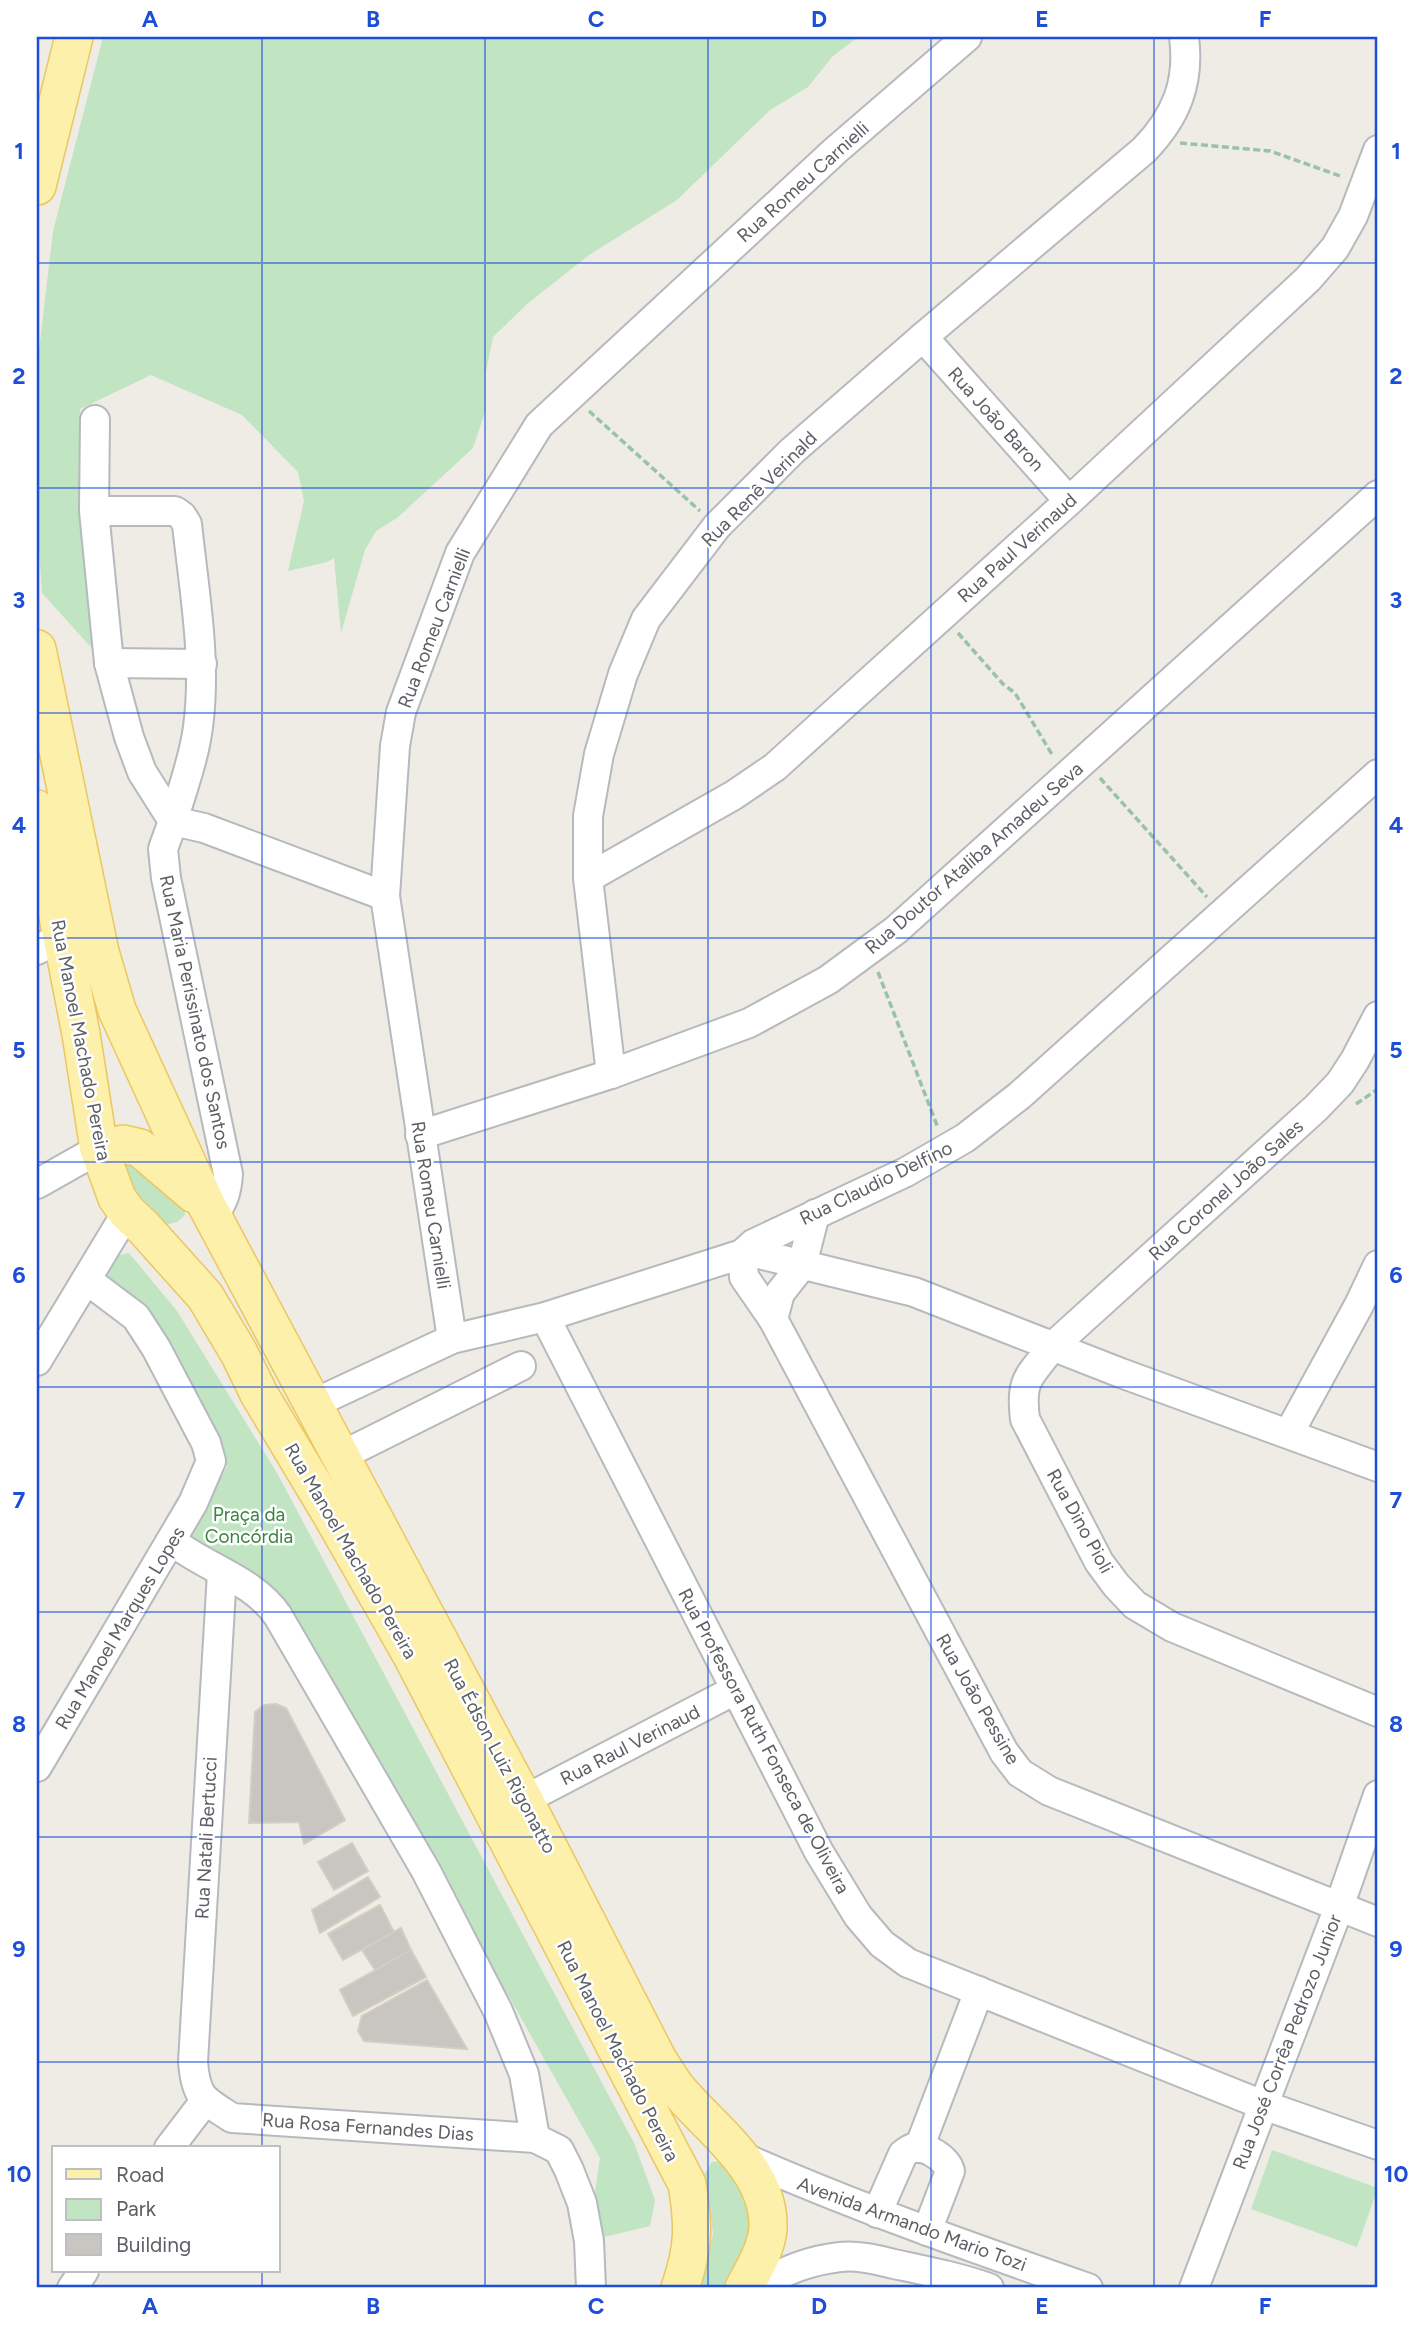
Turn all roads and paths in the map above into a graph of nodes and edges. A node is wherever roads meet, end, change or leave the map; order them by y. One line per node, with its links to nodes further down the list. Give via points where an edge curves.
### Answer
1 (74, 37): 7 (main road)
2 (967, 37): 9 (street, Rua Romeu Carnielli, via 836,150)
3 (1184, 37): 4 (street, Rua Renê Verinald, via 1187,60 1178,102)
4 (1154, 140): 6 (path, via 1270,151); 8 (street, Rua Renê Verinald)
5 (1378, 150): 6 (street, Rua Paul Verinaud)
6 (1365, 185): 12 (street, Rua Paul Verinaud, via 1335,248 1308,279)
7 (37, 186)
8 (923, 337): 12 (street, Rua João Baron); 14 (street, Rua Renê Verinald, via 792,452)
9 (572, 395): 14 (path); 24 (street, Rua Romeu Carnielli, via 540,425 460,553 401,712)
10 (95, 420): 13 (street)
11 (1378, 495): 19 (street, Rua Doutor Ataliba Amadeu Seva)
12 (1069, 501): 15 (street, Rua Paul Verinaud)
13 (94, 511): 17 (street); 18 (street, via 174,511 182,516 187,524)
14 (717, 526): 23 (street, Rua Renê Verinald, via 646,619 624,674 599,754 588,816)
15 (942, 616): 19 (path, via 1015,692); 23 (street, Rua Paul Verinaud, via 775,767)
16 (37, 649): 34 (main road, Rua Manoel Machado Pereira, via 100,952 117,1010)
17 (109, 663): 18 (street); 22 (street, via 142,772)
18 (202, 664): 22 (street, via 193,754)
19 (1075, 769): 25 (path); 27 (street, Rua Doutor Ataliba Amadeu Seva)
20 (1378, 774): 25 (street, Rua Claudio Delfino)
21 (37, 809): 26 (main road, Rua Manoel Machado Pereira)
22 (173, 821): 24 (street, via 204,828); 34 (street, Rua Maria Perissinato dos Santos, via 163,849 166,878 228,1174 221,1205)
23 (588, 878): 29 (street, Rua Renê Verinald)
24 (385, 896): 30 (street, Rua Romeu Carnielli)
25 (1222, 914): 32 (street, Rua Claudio Delfino, via 1019,1096)
26 (49, 943): 31 (main road, Rua Manoel Machado Pereira, via 81,1034)
27 (869, 950): 29 (street, Rua Doutor Ataliba Amadeu Seva, via 828,980 749,1023); 32 (path)
28 (1378, 1016): 44 (street, Rua Coronel João Sales, via 1348,1072 1316,1108)
29 (611, 1074): 30 (street, Rua Doutor Ataliba Amadeu Seva)
30 (421, 1135): 43 (street, Rua Romeu Carnielli)
31 (99, 1149): 33 (street); 34 (main road, via 123,1144 140,1148); 36 (main road, Rua Manoel Machado Pereira, via 117,1198)
32 (946, 1149): 35 (street, Rua Claudio Delfino)
33 (37, 1184)
34 (209, 1209): 36 (main road, via 186,1236 174,1238 165,1239); 48 (main road, Rua Édson Luiz Rigonatto)
35 (815, 1214): 37 (street, Rua Claudio Delfino); 38 (street)
36 (135, 1220): 40 (street, via 100,1253); 47 (main road, Rua Manoel Machado Pereira, via 205,1296)
37 (742, 1254): 38 (street); 41 (street, Rua Claudio Delfino); 42 (street, Rua João Pessine, via 744,1277)
38 (802, 1265): 42 (street, via 780,1293); 44 (street, via 914,1292)
39 (1378, 1265): 49 (street)
40 (87, 1280): 45 (street); 52 (street, Rua Manoel Marques Lopes, via 136,1317 206,1443 211,1461)
41 (545, 1317): 43 (street, Rua Claudio Delfino); 54 (street, Rua Professora Ruth Fonseca de Oliveira)
42 (773, 1319): 59 (street, Rua João Pessine, via 1004,1752 1020,1773 1049,1791)
43 (452, 1339): 48 (street, Rua Claudio Delfino)
44 (1052, 1347): 49 (street); 55 (street, Rua Dino Pioli, via 1026,1381 1022,1396 1025,1419 1099,1562 1116,1585 1135,1605 1172,1627)
45 (37, 1361)
46 (521, 1366): 50 (street)
47 (260, 1394): 48 (main road, via 281,1407); 69 (main road, Rua Manoel Machado Pereira, via 411,1654)
48 (313, 1404): 50 (main road, Rua Édson Luiz Rigonatto)
49 (1289, 1433): 51 (street)
50 (341, 1456): 58 (main road, Rua Édson Luiz Rigonatto)
51 (1378, 1468)
52 (171, 1543): 53 (street); 56 (street, Rua Manoel Marques Lopes)
53 (222, 1573): 62 (street, Rua Natali Bertucci, via 193,2062 195,2085); 64 (street, via 258,1594 278,1616 426,1871 498,2011 524,2074)
54 (735, 1690): 58 (street, Rua Raul Verinaud); 61 (street, Rua Professora Ruth Fonseca de Oliveira, via 819,1852 858,1916 881,1944 908,1963)
55 (1378, 1712)
56 (37, 1768)
57 (1378, 1796): 59 (street, Rua José Corrêa Pedrozo Junior)
58 (524, 1800): 68 (main road, Rua Édson Luiz Rigonatto, via 658,2060 677,2089)
59 (1339, 1907): 60 (street, Rua João Pessine); 63 (street, Rua José Corrêa Pedrozo Junior)
60 (1378, 1922)
61 (978, 1991): 63 (street, Rua Professora Ruth Fonseca de Oliveira); 67 (street)
62 (205, 2101): 64 (street, Rua Rosa Fernandes Dias, via 232,2118); 66 (street)
63 (1263, 2105): 65 (street, Rua Professora Ruth Fonseca de Oliveira); 82 (street, Rua José Corrêa Pedrozo Junior)
64 (535, 2138): 76 (street, via 559,2150 577,2192 589,2241)
65 (1378, 2145)
66 (171, 2146)
67 (919, 2148): 70 (street, via 903,2154); 71 (street, via 941,2158 950,2171)
68 (738, 2155): 69 (main road, via 713,2151); 70 (street, Avenida Armando Mario Tozi); 78 (main road, Rua Édson Luiz Rigonatto, via 761,2188 768,2230)
69 (687, 2184): 77 (main road, Rua Manoel Machado Pereira, via 694,2231)
70 (877, 2213): 71 (street, Avenida Armando Mario Tozi)
71 (927, 2231): 72 (street, Avenida Armando Mario Tozi)
72 (964, 2245): 74 (street); 81 (street, Avenida Armando Mario Tozi)
73 (83, 2272): 75 (street)
74 (955, 2276): 79 (street, Avenida Armando Mario Tozi, via 842,2257 785,2272); 80 (street, Avenida Armando Mario Tozi)
75 (72, 2288)
76 (590, 2288)
77 (680, 2288)
78 (744, 2288)
79 (760, 2288)
80 (989, 2288)
81 (1088, 2288)
82 (1194, 2288)

